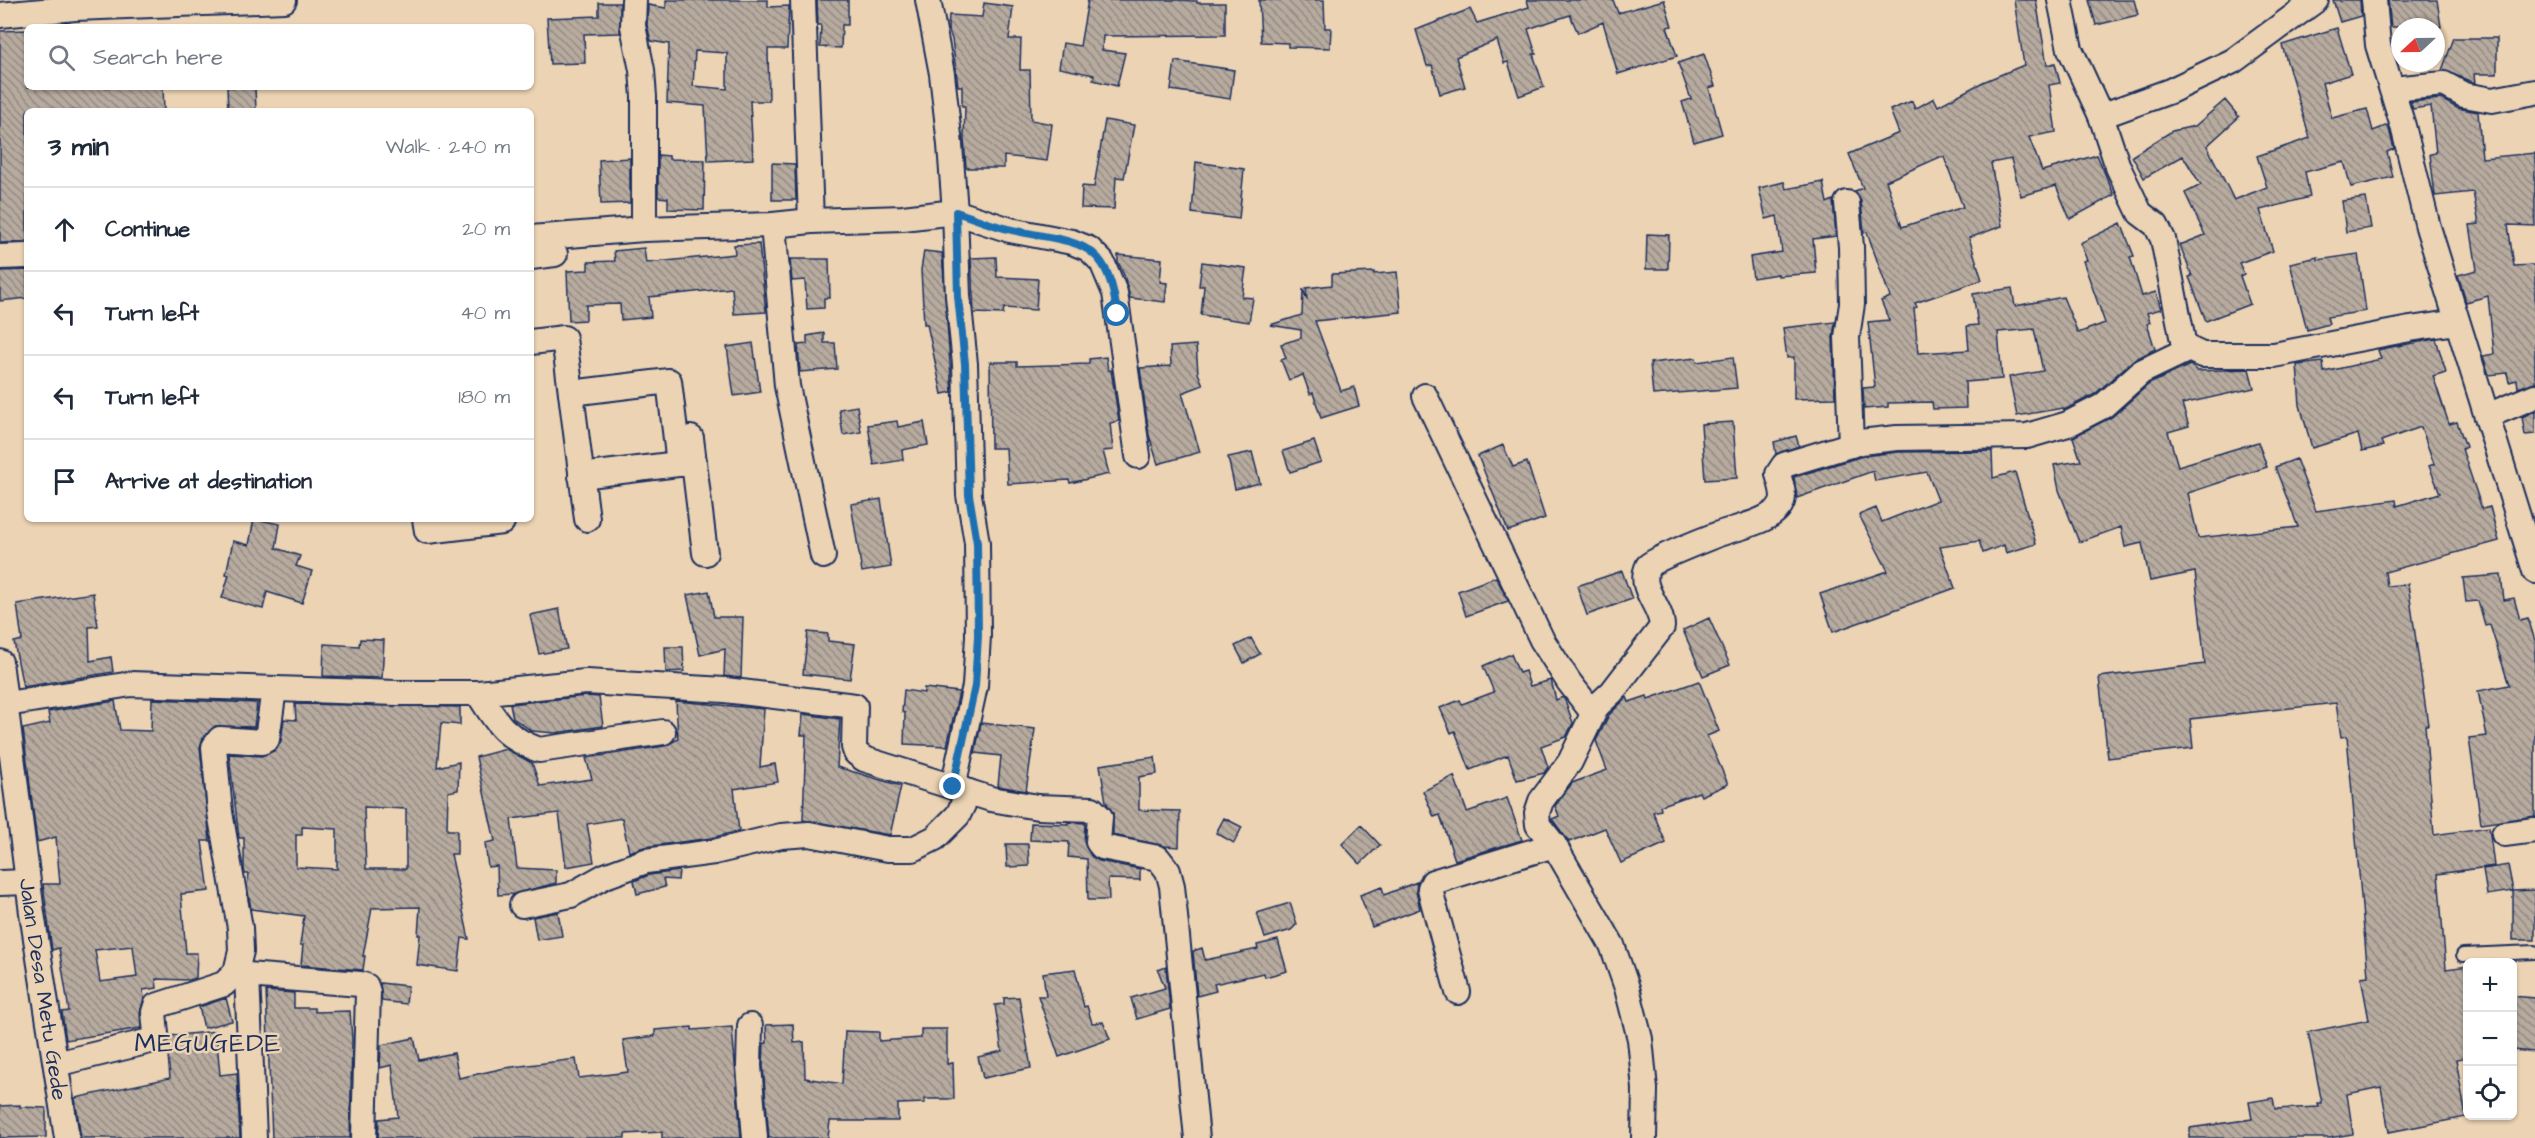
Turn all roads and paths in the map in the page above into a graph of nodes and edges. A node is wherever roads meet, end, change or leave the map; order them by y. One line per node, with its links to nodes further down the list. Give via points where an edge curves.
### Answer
1 (284, 0): 8 (street)
2 (634, 0): 18 (street, via 633,26 644,97)
3 (803, 0): 16 (street)
4 (928, 0): 15 (street, via 942,74)
5 (2060, 0): 13 (street, via 2070,49)
6 (2316, 0): 13 (street, via 2233,61 2170,91)
7 (2374, 0): 11 (street, via 2378,45)
8 (210, 2): 9 (street)
9 (74, 4): 10 (street)
10 (0, 15)
11 (2392, 89): 12 (street, via 2444,84 2464,95 2492,100); 24 (street)
12 (2535, 92)
13 (2101, 116): 26 (street, via 2118,167 2140,213 2156,225 2163,239 2184,341)
14 (1847, 203): 31 (street, via 1852,304 1847,337)
15 (956, 212): 16 (street); 32 (street, via 1010,230 1072,242 1089,249 1102,262 1114,294); 48 (street, via 969,495 977,543 978,636)
16 (811, 221): 17 (street)
17 (773, 225): 18 (street); 40 (street, via 787,386)
18 (644, 229): 19 (street)
19 (534, 238)
20 (555, 254): 23 (street)
21 (24, 256): 22 (street)
22 (0, 257)
23 (534, 257)
24 (2457, 322): 26 (street, via 2274,355 2202,355); 30 (street)
25 (534, 342): 27 (street, via 564,338)
26 (2189, 349): 31 (street, via 2141,372 2103,406 2058,427 2026,436 1897,438)
27 (571, 393): 33 (street, via 669,381 676,439); 34 (street)
28 (1425, 396): 46 (street, via 1542,640)
29 (2535, 396): 30 (street)
30 (2487, 416): 35 (street)
31 (1851, 445): 46 (street, via 1784,465 1778,474 1781,505 1761,520 1651,563 1644,577 1662,627)
32 (1138, 456)
33 (687, 463): 34 (street); 39 (street)
34 (581, 476): 36 (street)
35 (2526, 512): 41 (street)
36 (586, 519)
37 (426, 522): 38 (street, via 427,531)
38 (502, 522)
39 (705, 553)
40 (823, 556)
41 (2535, 571)
42 (0, 672): 45 (street, Jalan Desa Metu Gede)
43 (274, 688): 44 (street); 45 (street, via 131,684); 57 (street, via 265,740 220,739 214,747 220,812 240,928)
44 (478, 693): 47 (street, via 502,729 521,744 539,750); 48 (street, via 586,682 725,690 855,706 854,747 858,755)
45 (7, 704): 52 (street, Jalan Desa Metu Gede)
46 (1593, 713): 51 (street, via 1570,762 1541,801 1538,825)
47 (663, 732)
48 (961, 789): 54 (street, via 958,815 935,837 913,849 888,849 809,834 781,836 714,852 646,861 605,876 571,895); 65 (street, via 1038,807 1092,809 1100,817 1101,847 1158,858 1168,871 1182,972)
49 (2535, 830): 50 (street)
50 (2504, 834)
51 (1554, 844): 58 (street, via 1433,882 1430,888); 66 (street, via 1612,945 1627,988 1640,1039 1646,1089)
52 (27, 882): 53 (street); 60 (street, Jalan Desa Metu Gede)
53 (0, 884)
54 (522, 905)
55 (2535, 952): 56 (lane)
56 (2463, 955)
57 (242, 974): 60 (street, via 224,984 156,1006 156,1034 150,1041); 62 (street); 63 (street, via 366,986)
58 (1458, 992)
59 (750, 1026): 64 (street)
60 (56, 1064): 61 (street, Jalan Desa Metu Gede)
61 (67, 1138)
62 (254, 1138)
63 (364, 1138)
64 (755, 1138)
65 (1197, 1138)
66 (1644, 1138)

